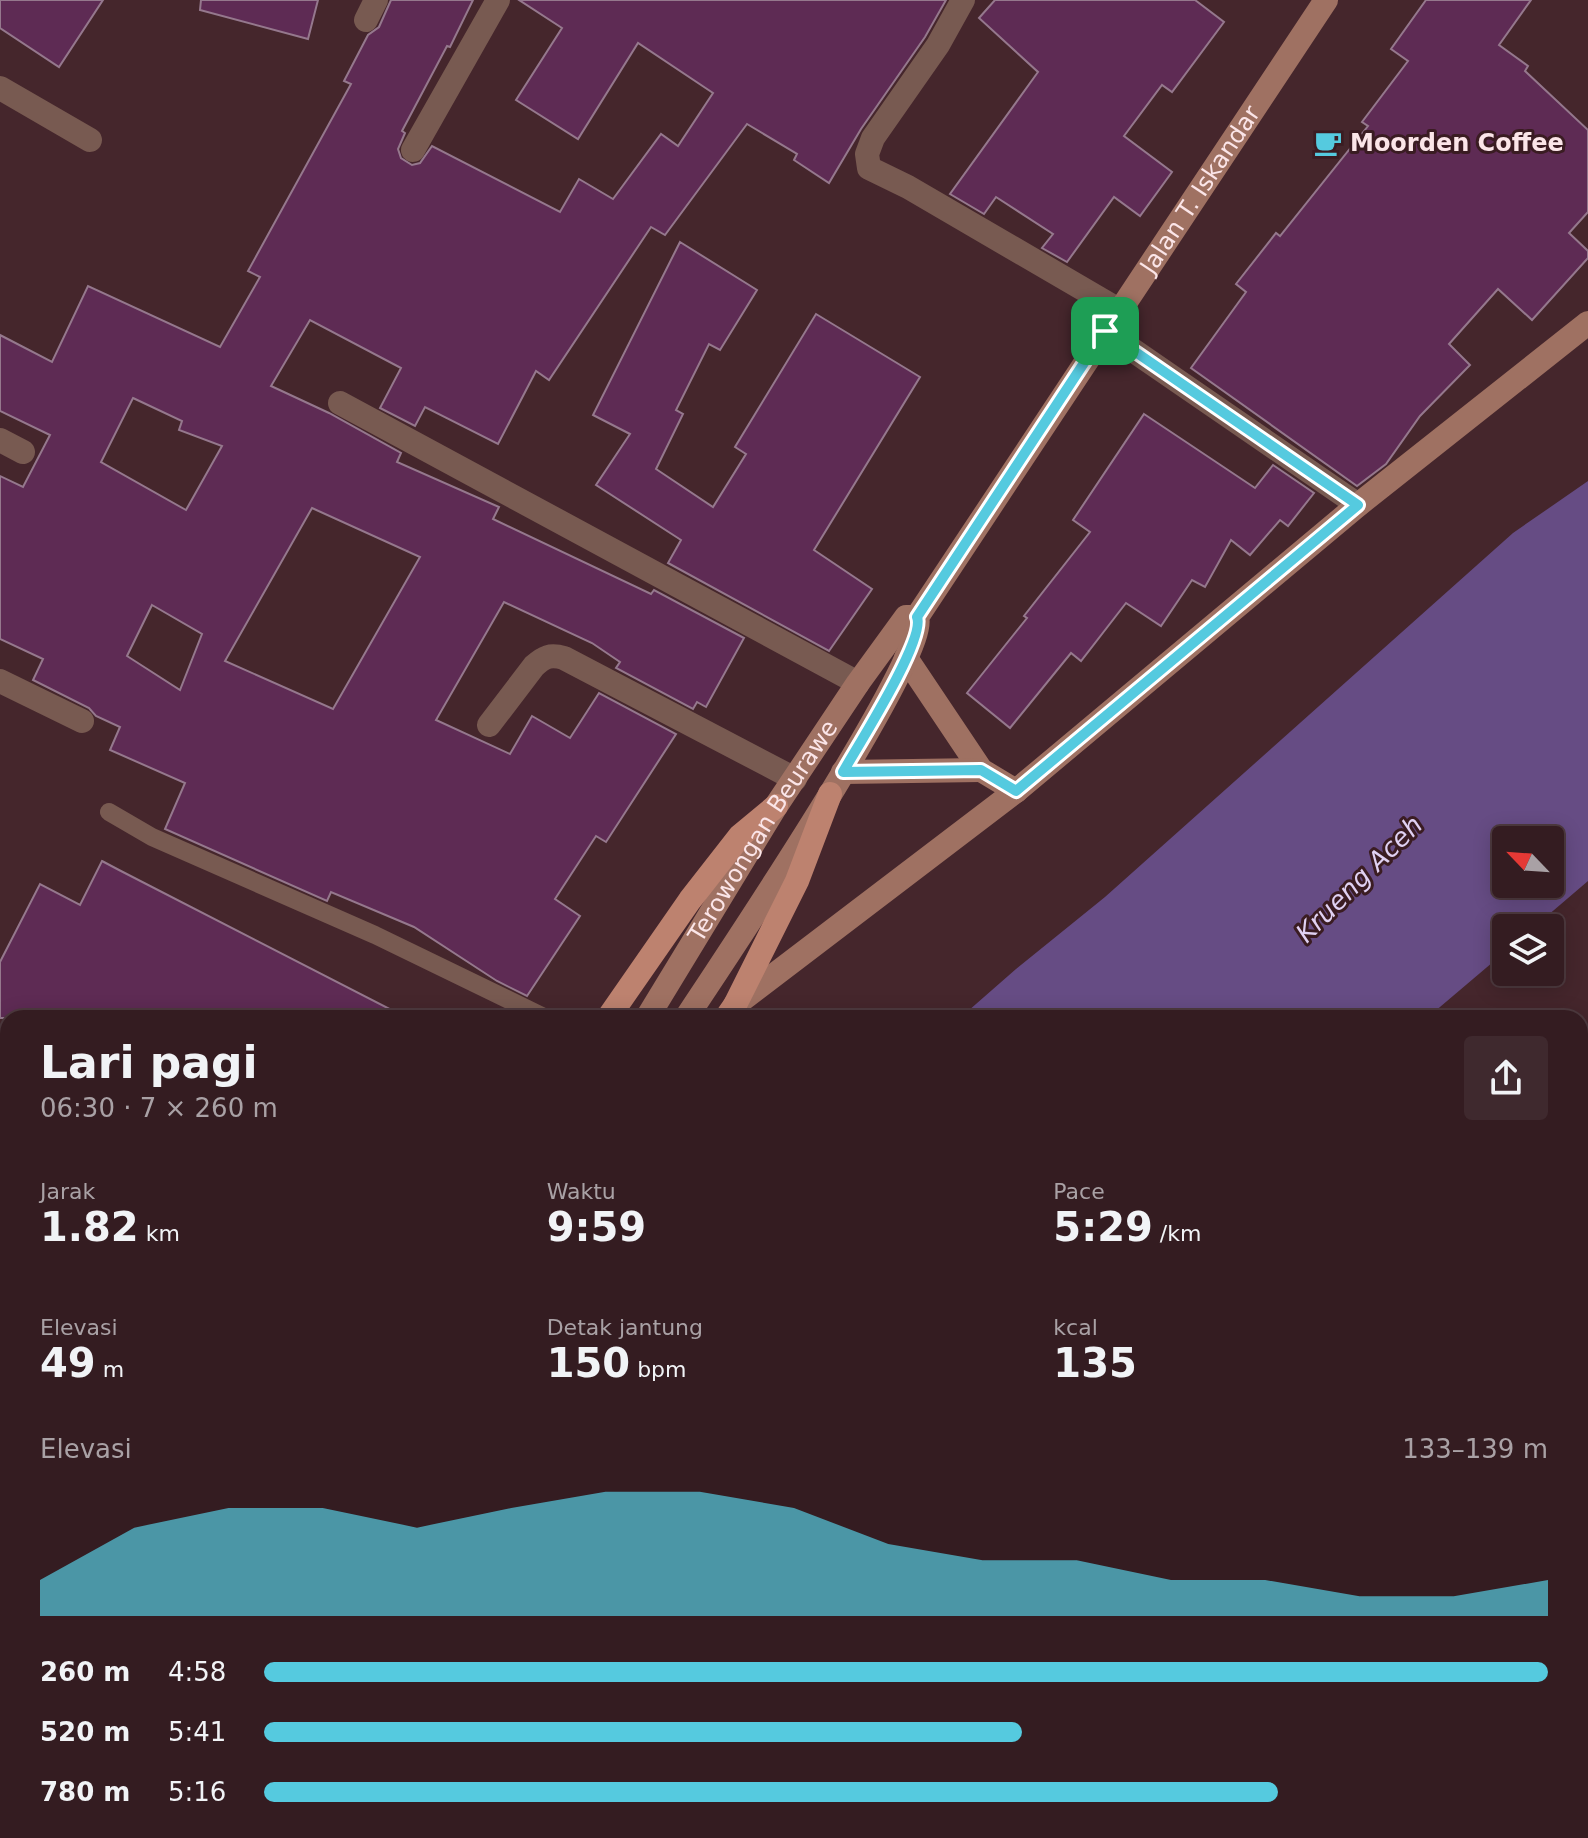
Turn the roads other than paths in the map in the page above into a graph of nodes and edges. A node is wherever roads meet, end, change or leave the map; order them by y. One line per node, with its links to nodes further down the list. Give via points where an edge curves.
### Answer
1 (498, 0): 6 (street)
2 (963, 0): 7 (street, via 873,138 869,168)
3 (1326, 0): 7 (street, Jalan T. Iskandar)
4 (0, 88): 5 (street)
5 (90, 140)
6 (413, 150)
7 (1119, 310): 9 (street, Jalan T. Iskandar)
8 (1588, 323): 13 (street)
9 (1105, 331): 13 (street); 14 (street, Jalan T. Iskandar)
10 (340, 403): 18 (street)
11 (0, 440): 12 (street)
12 (23, 452)
13 (1358, 505): 24 (street)
14 (917, 617): 15 (street, Jalan T. Iskandar, via 906,617); 16 (street, Jalan T. Iskandar, via 919,626)
15 (882, 649): 18 (street, Terowongan Beurawe)
16 (906, 658): 21 (street); 22 (street, Terowongan Beurawe)
17 (0, 681): 19 (street)
18 (858, 683): 23 (street, Terowongan Beurawe)
19 (82, 721)
20 (489, 725): 23 (street, via 534,666 552,655)
21 (981, 770): 22 (street); 24 (street)
22 (843, 772): 25 (street, Terowongan Beurawe)
23 (795, 779): 26 (street, Terowongan Beurawe)
24 (1016, 791): 33 (street)
25 (830, 794): 31 (street, Terowongan Beurawe); 32 (main road, via 797,881)
26 (776, 806): 29 (main road, via 740,836); 30 (street, Terowongan Beurawe)
27 (109, 812): 28 (lane, via 152,837)
28 (530, 1010)
29 (614, 1010)
30 (652, 1010)
31 (691, 1010)
32 (731, 1010)
33 (733, 1010)

